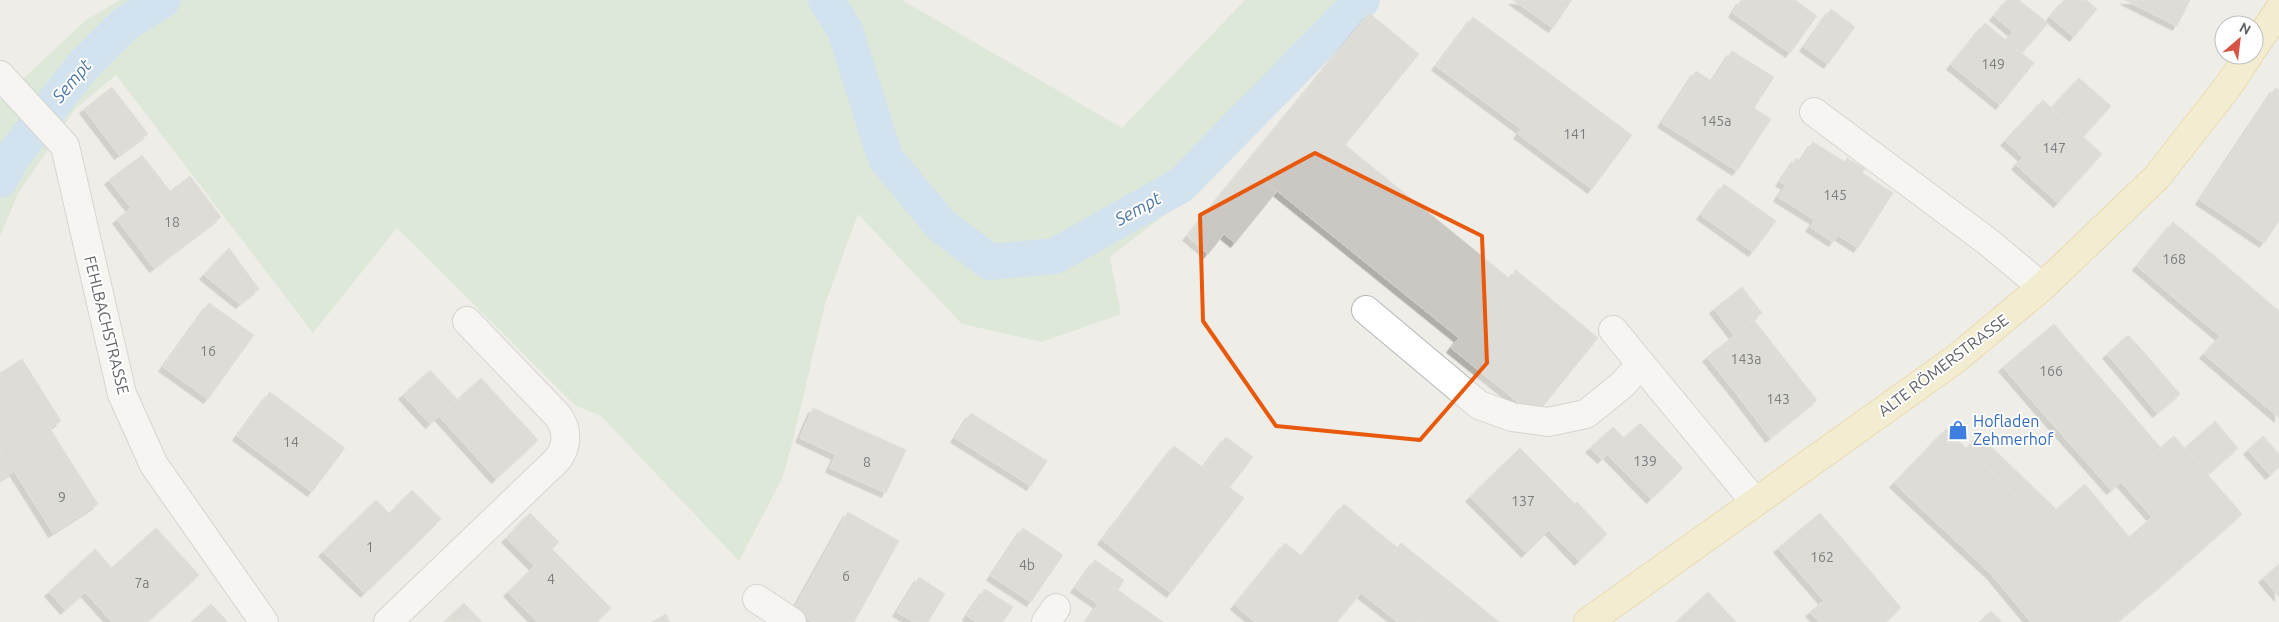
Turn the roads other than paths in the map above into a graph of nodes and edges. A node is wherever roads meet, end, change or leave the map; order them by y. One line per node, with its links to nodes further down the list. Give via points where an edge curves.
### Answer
1 (2242, 65): 4 (main road, ALTE RÖMERSTRASSE, via 2157,177)
2 (0, 75): 11 (street, FEHLBACHSTRASSE, via 65,146 122,394 154,465)
3 (1814, 112): 4 (street, via 1987,241)
4 (2042, 287): 9 (main road, ALTE RÖMERSTRASSE, via 1957,358)
5 (1366, 310): 8 (street, via 1479,405 1512,417 1548,422 1586,414)
6 (466, 322): 12 (street, via 558,416 565,430 565,446 557,460)
7 (1613, 330): 8 (street)
8 (1641, 364): 9 (street)
9 (1755, 502): 14 (main road, ALTE RÖMERSTRASSE)
10 (757, 599): 13 (street)
11 (264, 622)
12 (388, 622)
13 (792, 622)
14 (1588, 622)

